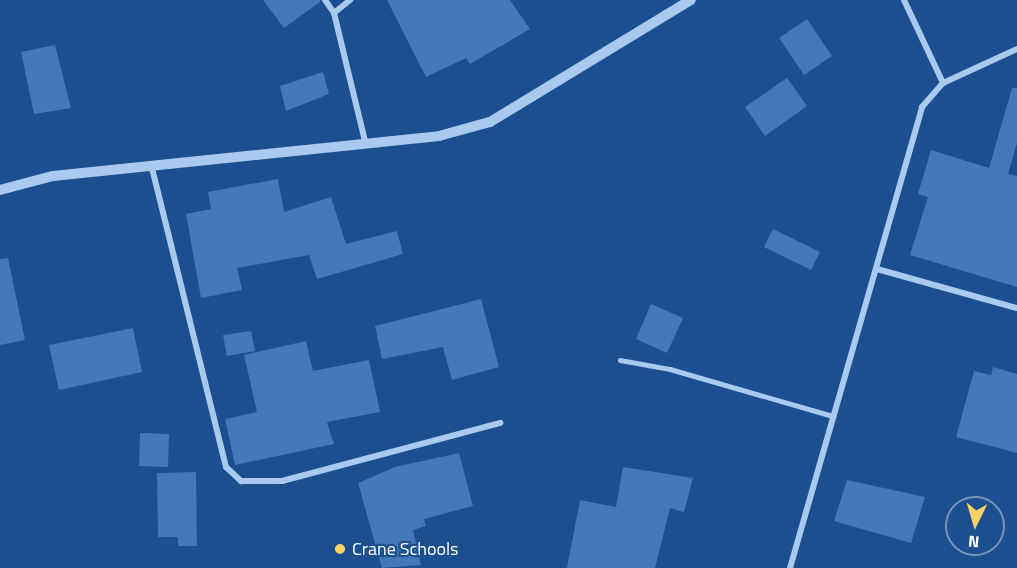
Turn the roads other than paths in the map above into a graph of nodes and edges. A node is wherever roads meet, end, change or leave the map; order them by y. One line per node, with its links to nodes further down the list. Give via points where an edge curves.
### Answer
1 (325, 0): 5 (street)
2 (350, 0): 5 (street)
3 (691, 0): 8 (street, via 490,122 439,136)
4 (904, 0): 7 (street)
5 (334, 13): 8 (street)
6 (1017, 49): 7 (street)
7 (943, 83): 11 (street, via 922,107)
8 (366, 145): 9 (street)
9 (152, 168): 10 (street, via 53,176); 15 (street, via 226,467 241,482 282,481)
10 (0, 190)
11 (877, 269): 12 (street); 14 (street)
12 (1017, 308)
13 (620, 360): 14 (lane, via 670,369)
14 (833, 416): 16 (street)
15 (500, 423)
16 (790, 568)

